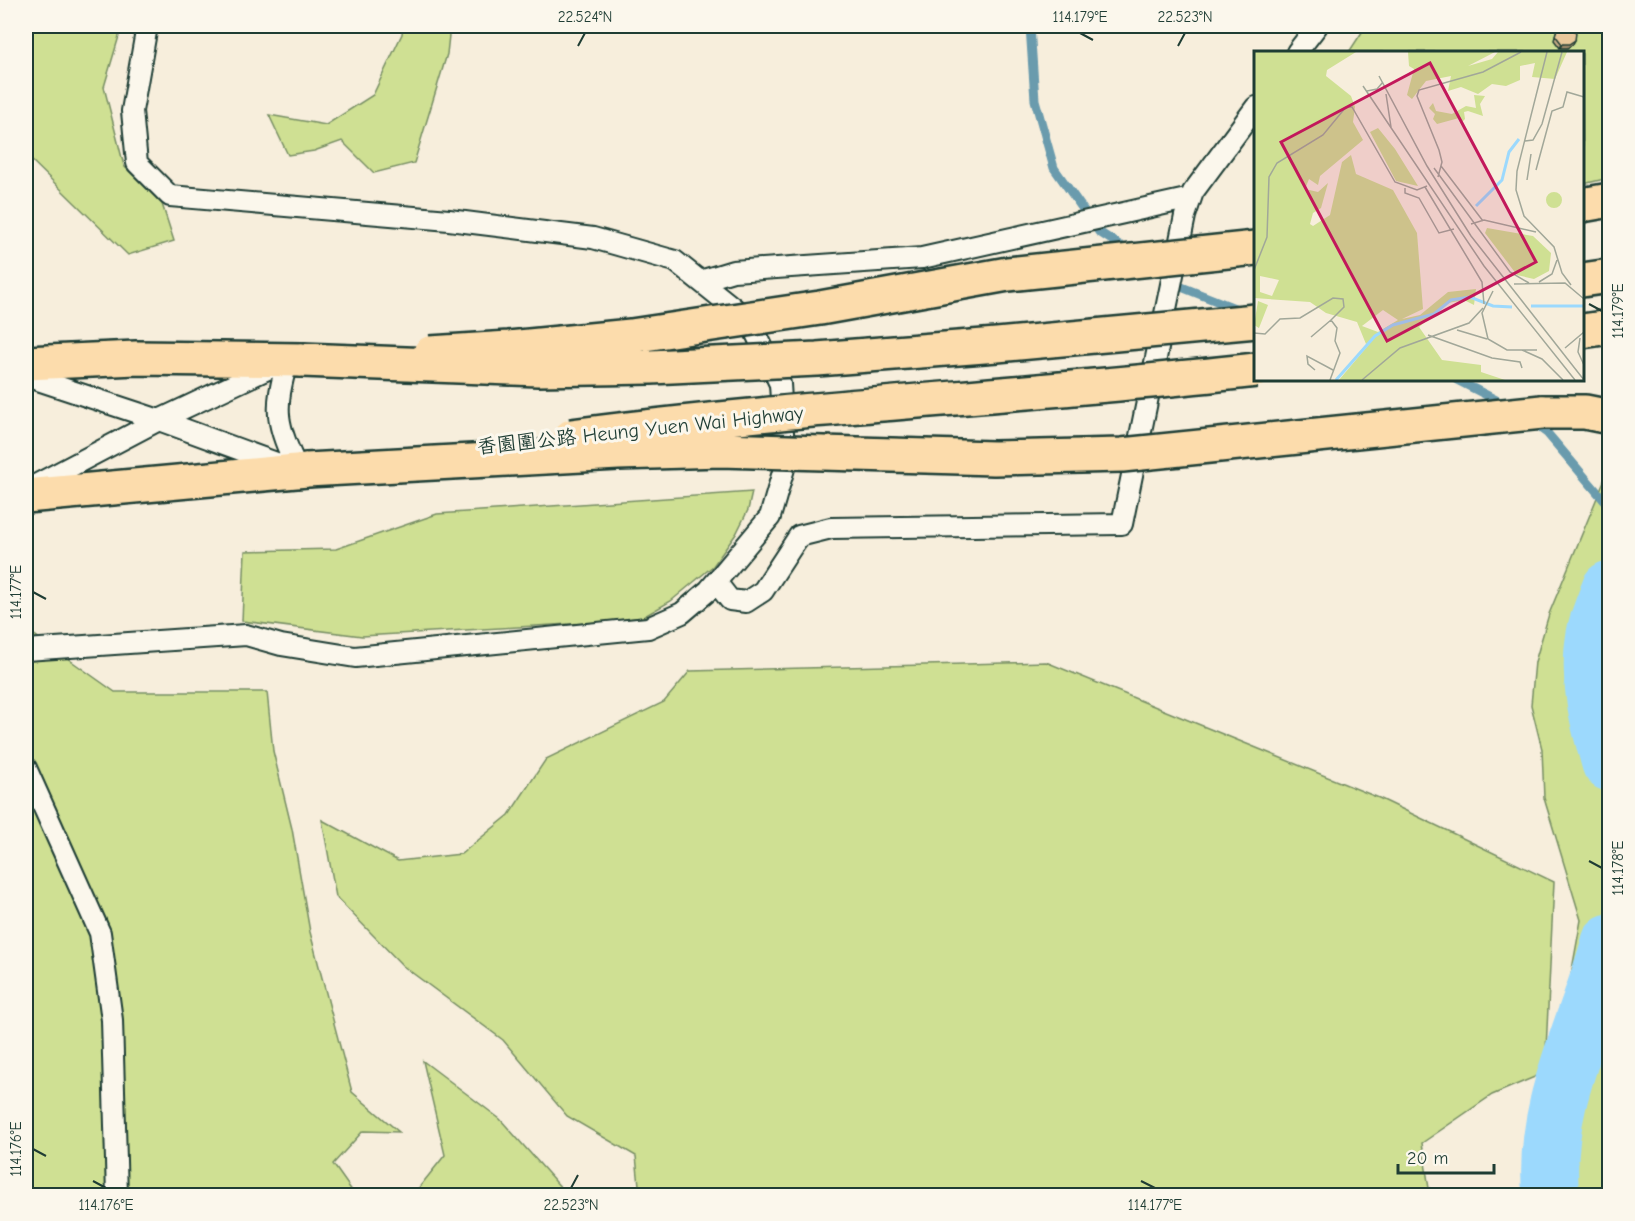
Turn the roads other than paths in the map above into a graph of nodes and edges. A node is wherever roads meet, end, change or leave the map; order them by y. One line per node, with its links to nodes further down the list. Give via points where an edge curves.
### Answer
1 (147, 26): 11 (lane, via 132,111 137,163 170,196 449,220 593,238 675,261)
2 (1317, 26): 3 (lane)
3 (1298, 51)
4 (1254, 109): 5 (lane)
5 (1191, 198): 11 (lane, via 922,258 733,272); 24 (lane, via 1122,524 831,528 799,536 763,591 746,602 730,600)
6 (1610, 201): 7 (highway)
7 (1584, 204)
8 (1254, 248): 15 (highway, bridge, via 1008,274 820,308 631,336 509,348)
9 (1610, 276): 10 (highway)
10 (1584, 280)
11 (700, 281): 24 (lane, via 750,321 780,384 785,465 770,517)
12 (1254, 321): 15 (highway, bridge, via 975,347 651,367 538,369)
13 (1610, 327): 14 (highway)
14 (1584, 331)
15 (295, 359): 16 (highway, via 136,358); 20 (lane); 21 (lane, via 279,393 277,411 279,430)
16 (26, 363)
17 (1254, 370): 21 (highway, 香園圍公路 Heung Yuen Wai Highway, bridge, via 1108,387 645,427)
18 (26, 376): 20 (lane)
19 (1610, 417): 21 (highway, bridge, via 1585,412 1542,412 1270,442 1085,457 721,450)
20 (159, 420): 21 (lane); 22 (lane)
21 (303, 471): 23 (highway, 香園圍公路 Heung Yuen Wai Highway)
22 (26, 490)
23 (26, 496)
24 (716, 582): 25 (lane, via 682,613 648,628 390,654 355,657 246,635)
25 (26, 650)
26 (26, 768): 27 (lane, via 100,933 112,1020)
27 (117, 1196)

